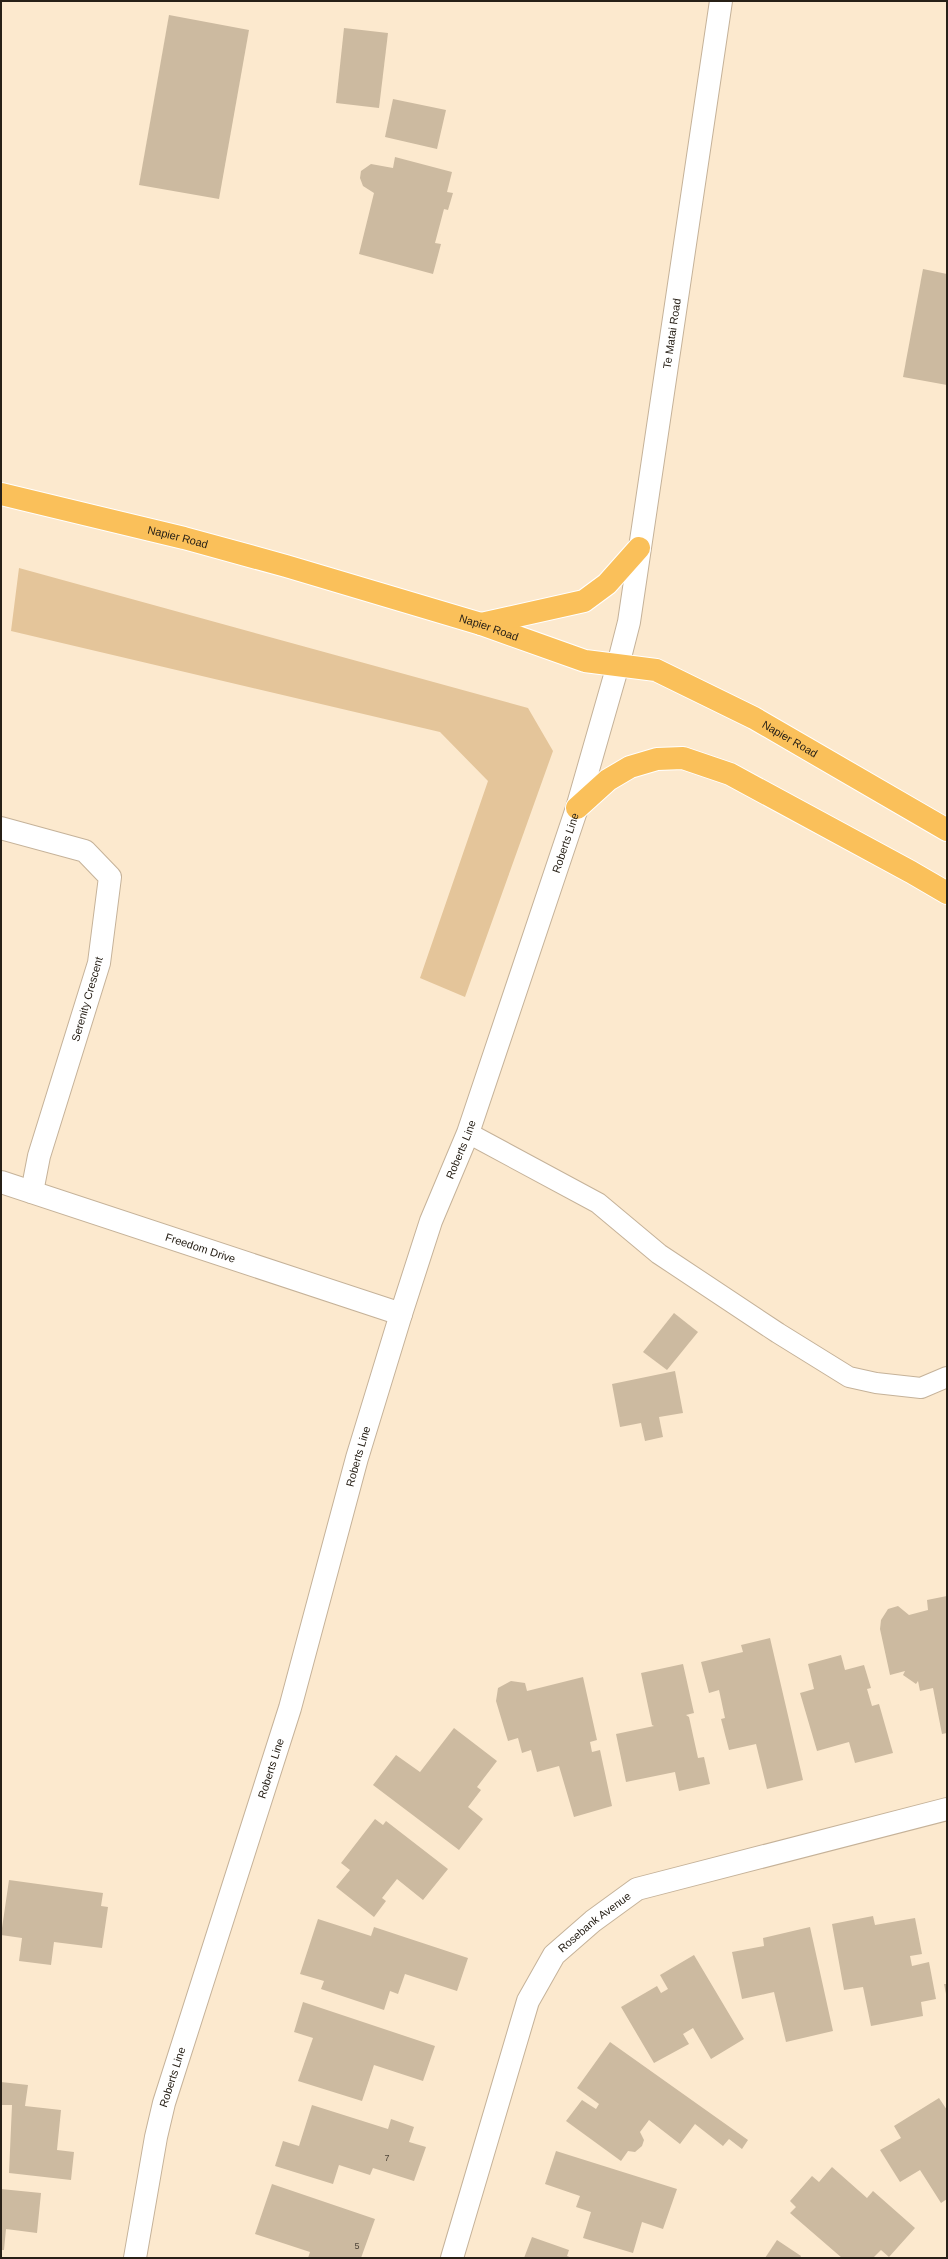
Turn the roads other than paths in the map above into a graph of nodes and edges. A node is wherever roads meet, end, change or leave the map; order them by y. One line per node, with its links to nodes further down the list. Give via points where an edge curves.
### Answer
1 (721, 1): 3 (street, Te Matai Road)
2 (1, 494): 4 (highway, Napier Road, via 184,538)
3 (639, 548): 4 (highway, via 607,584 584,601); 5 (street, Te Matai Road, via 629,622)
4 (481, 624): 5 (highway, Napier Road, via 585,661)
5 (618, 665): 6 (street, Roberts Line); 8 (highway, Napier Road, via 656,670 754,718)
6 (576, 808): 9 (highway, via 608,780 630,767 657,759 683,758 730,774); 10 (street, Roberts Line)
7 (1, 828): 12 (street, Serenity Crescent, via 85,851 110,877 99,963 39,1156)
8 (947, 830)
9 (947, 894)
10 (468, 1133): 13 (street, Roberts Line, via 431,1222); 14 (lane, via 598,1203 659,1254 849,1377 921,1388)
11 (1, 1182): 12 (street, Freedom Drive)
12 (32, 1192): 13 (street, Freedom Drive)
13 (401, 1314): 16 (street, Roberts Line, via 357,1458 290,1708 164,2103)
14 (947, 1377)
15 (947, 1809): 17 (street, Rosebank Avenue, via 637,1890 593,1921 554,1955 528,2001)
16 (135, 2258)
17 (452, 2258)

